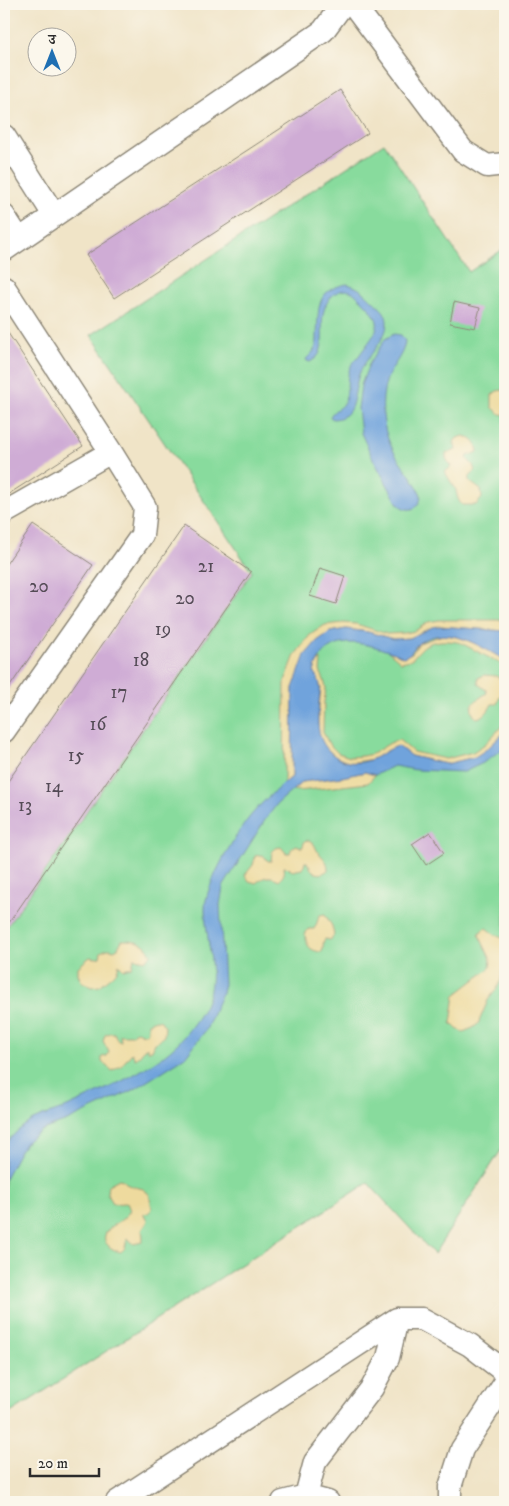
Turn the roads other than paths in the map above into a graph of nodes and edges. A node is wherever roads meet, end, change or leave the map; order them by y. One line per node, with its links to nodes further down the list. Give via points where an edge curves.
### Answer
1 (343, 4): 5 (street, via 323,31)
2 (353, 4): 4 (street, via 464,151 487,166)
3 (4, 136): 5 (street)
4 (505, 164)
5 (54, 215): 7 (street)
6 (4, 216): 7 (street)
7 (11, 245)
8 (4, 287): 9 (street)
9 (111, 452): 10 (street); 11 (street, via 145,507 142,535)
10 (4, 513)
11 (4, 731)
12 (397, 1319): 13 (street, via 422,1319 470,1345); 15 (street, via 388,1358 372,1388 314,1462); 16 (street)
13 (505, 1372)
14 (505, 1383): 19 (street, via 462,1449 450,1487)
15 (306, 1496): 17 (street); 18 (street)
16 (117, 1502)
17 (283, 1502)
18 (328, 1502)
19 (450, 1502)

